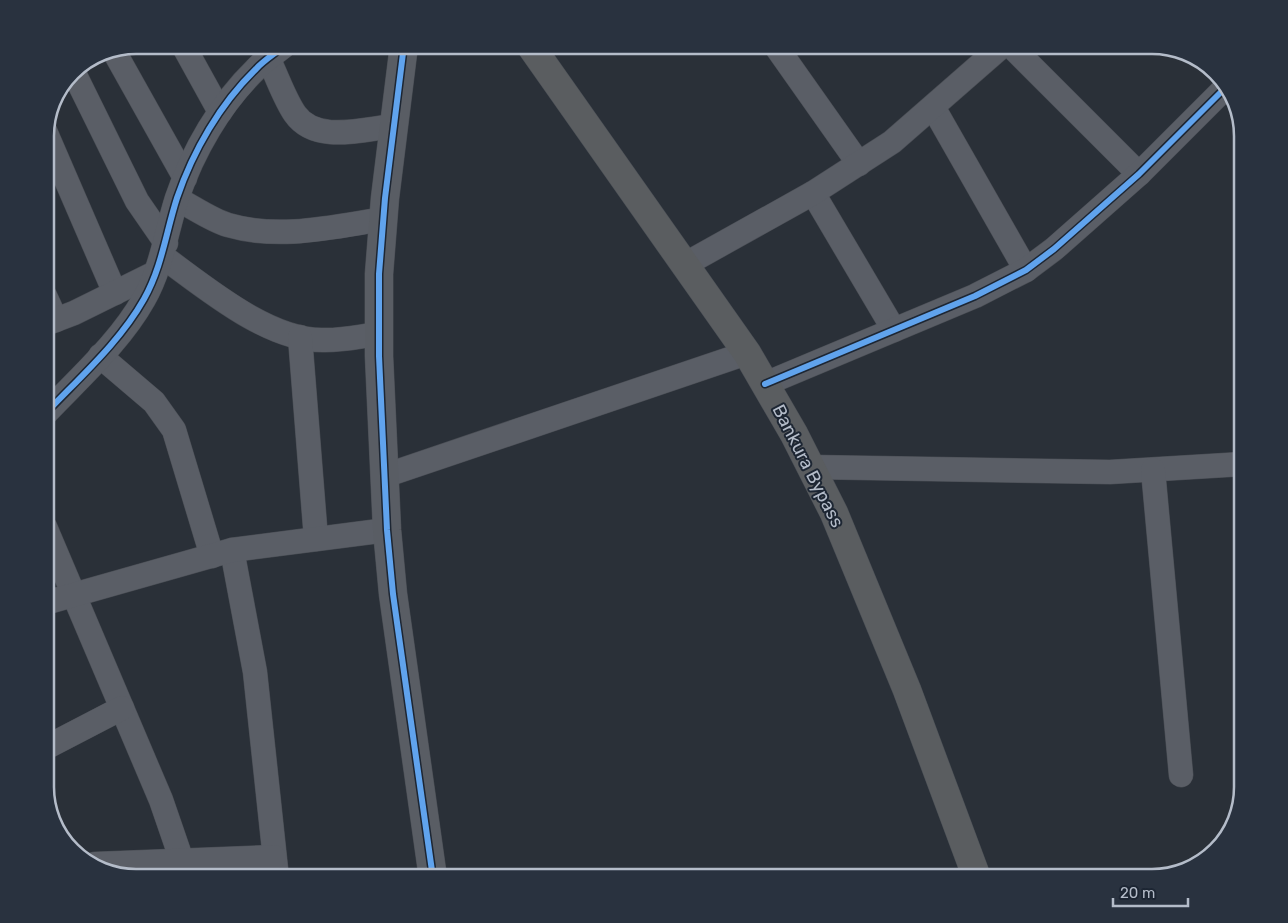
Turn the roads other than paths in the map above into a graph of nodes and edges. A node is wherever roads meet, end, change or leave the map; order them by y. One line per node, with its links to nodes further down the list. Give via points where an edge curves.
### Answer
1 (188, 54): 13 (street)
2 (275, 54): 13 (street, via 256,69)
3 (278, 54): 14 (street, via 295,114 313,130 328,132)
4 (403, 54): 14 (street)
5 (536, 54): 22 (highway, Bankura Bypass)
6 (781, 54): 16 (street)
7 (993, 54): 12 (street)
8 (1019, 54): 17 (street)
9 (117, 56): 18 (street)
10 (77, 79): 21 (street)
11 (1221, 91): 17 (street)
12 (933, 107): 16 (street, via 892,142); 23 (street)
13 (220, 112): 18 (street, via 198,147)
14 (394, 126): 20 (street)
15 (54, 152): 24 (street)
16 (859, 164): 19 (street)
17 (1139, 174): 23 (street)
18 (181, 189): 20 (street, via 226,225 278,232); 21 (street)
19 (813, 193): 22 (street); 26 (street)
20 (384, 219): 27 (street, via 379,274)
21 (161, 257): 24 (street); 28 (street, via 231,305 276,329); 30 (street, via 144,298 125,328)
22 (684, 265): 29 (highway, Bankura Bypass)
23 (1026, 270): 26 (street, via 975,296)
24 (115, 293): 25 (street)
25 (54, 321)
26 (894, 330): 31 (street)
27 (379, 334): 28 (street, via 322,340); 36 (street)
28 (300, 337): 38 (street)
29 (747, 353): 31 (highway, Bankura Bypass); 36 (street)
30 (100, 356): 32 (street); 40 (street, via 154,402 174,430)
31 (765, 384): 34 (highway, Bankura Bypass)
32 (54, 405)
33 (1234, 465): 35 (street)
34 (811, 467): 35 (street); 50 (highway, Bankura Bypass, via 834,513 907,690)
35 (1154, 470): 45 (street)
36 (384, 476): 37 (street)
37 (387, 530): 38 (street); 49 (street)
38 (316, 539): 40 (street)
39 (54, 548): 41 (street)
40 (222, 553): 41 (street); 48 (street, via 255,672)
41 (74, 596): 42 (street); 43 (street)
42 (54, 601)
43 (122, 708): 44 (street); 46 (street, via 161,800)
44 (54, 743)
45 (1181, 775)
46 (182, 861): 47 (street); 48 (street)
47 (106, 864)
48 (276, 868)
49 (432, 869)
50 (974, 869)

